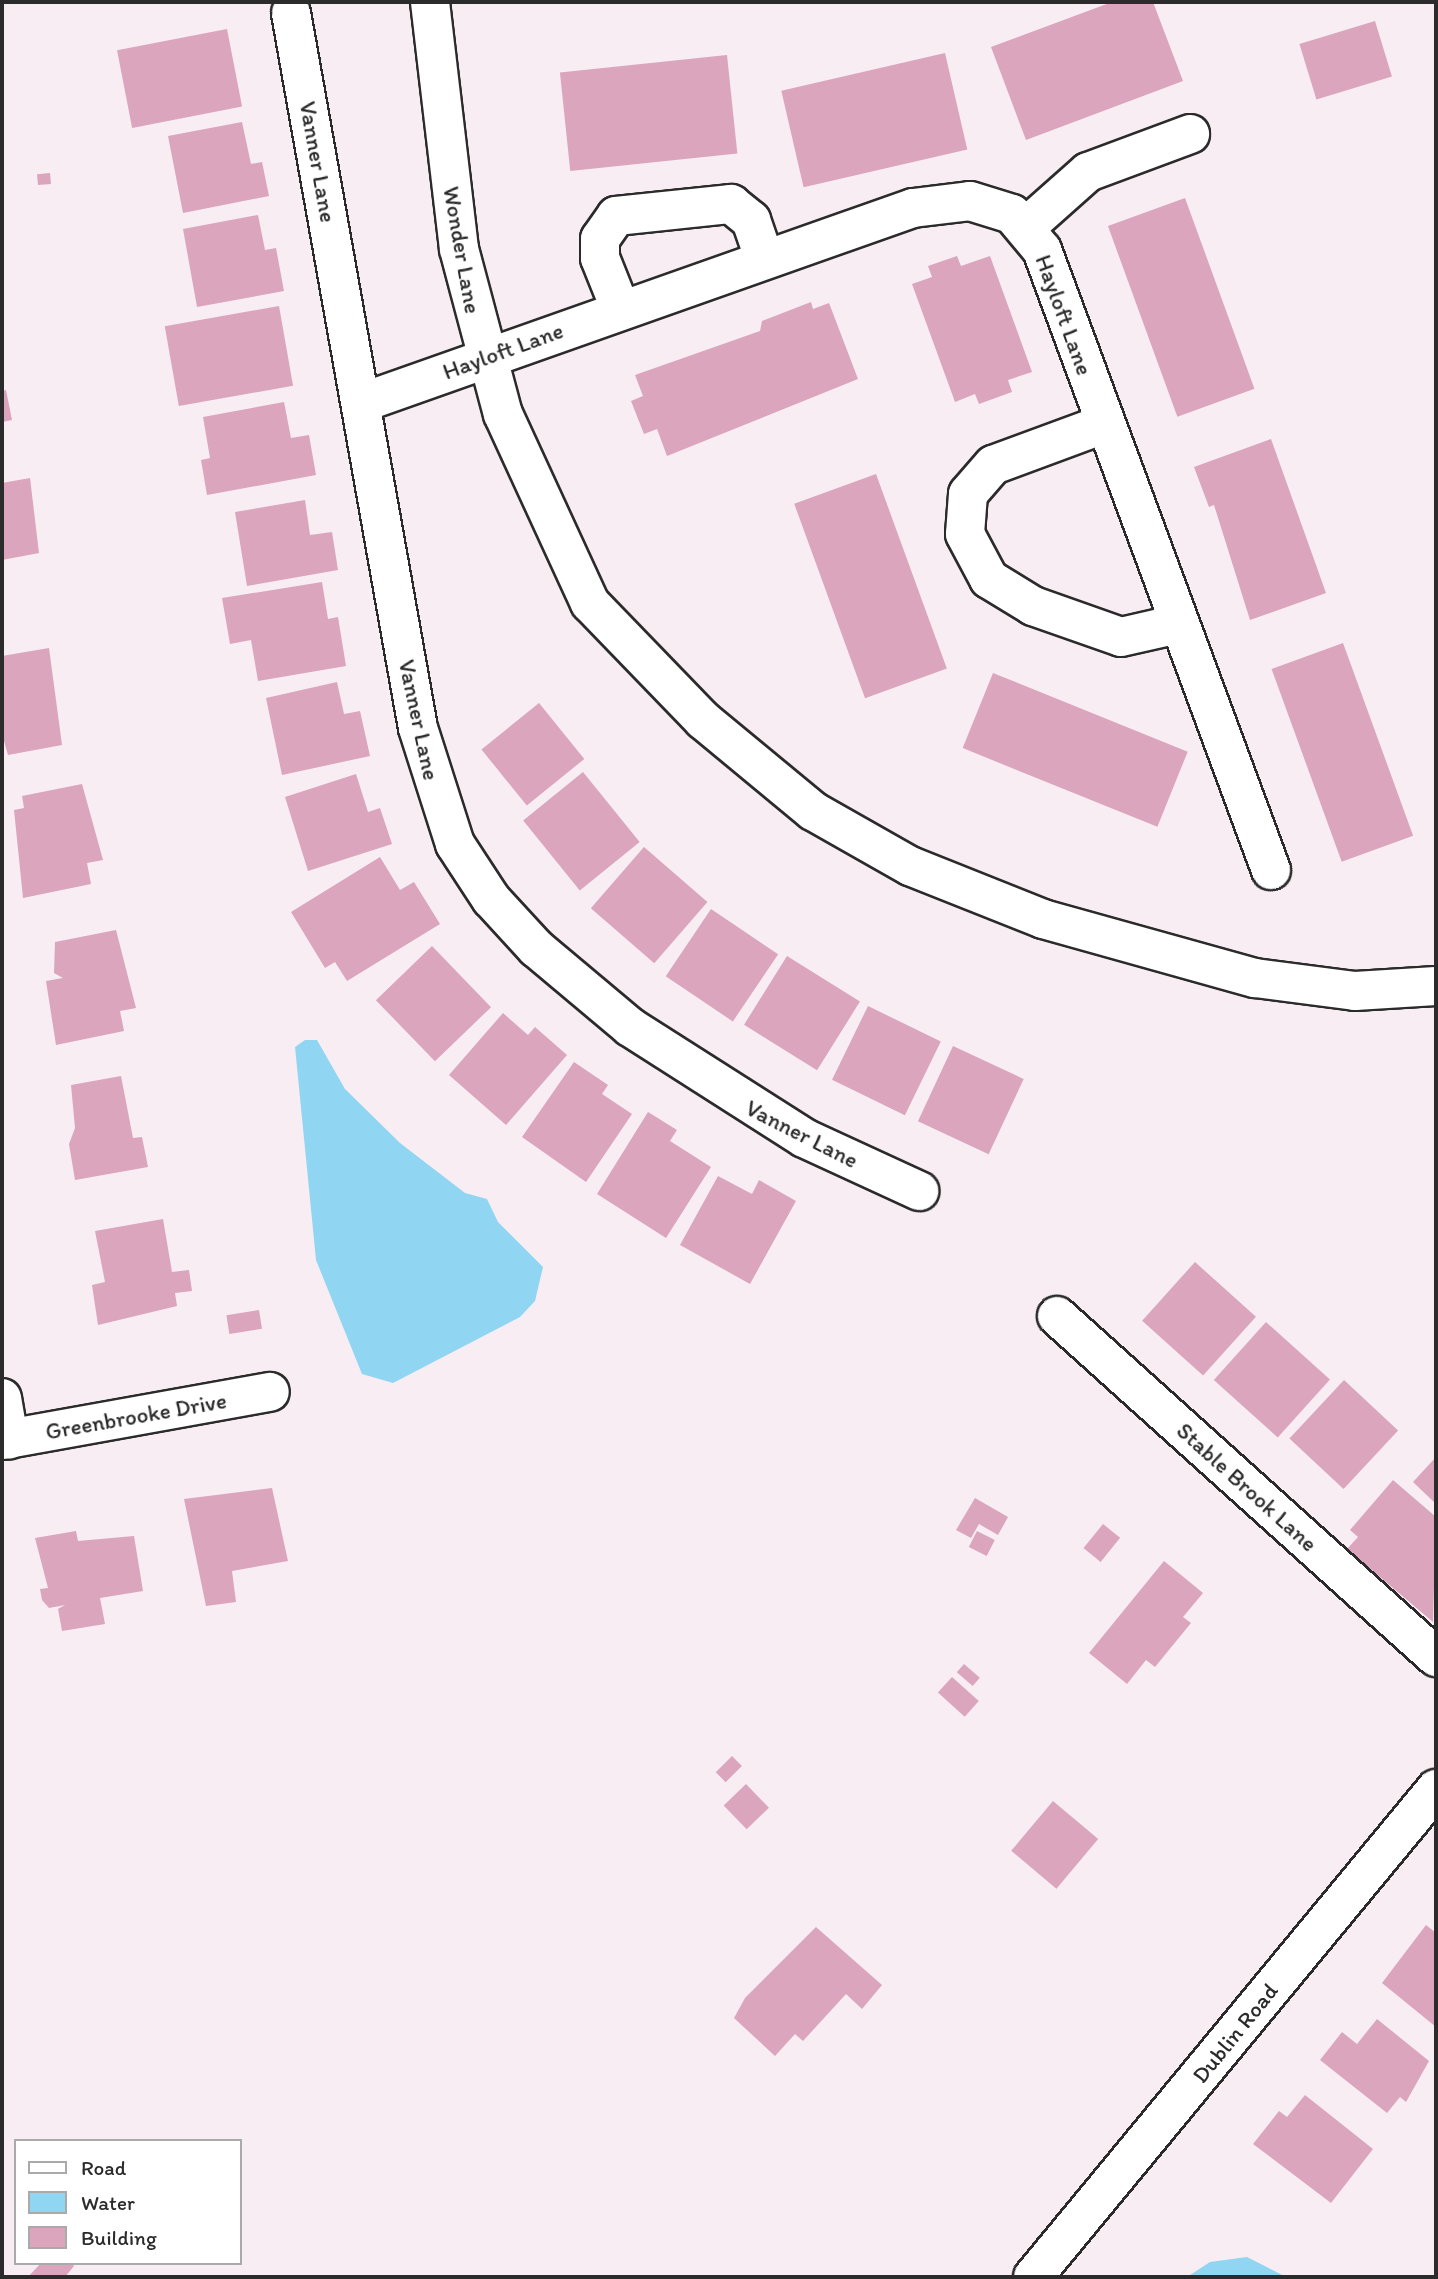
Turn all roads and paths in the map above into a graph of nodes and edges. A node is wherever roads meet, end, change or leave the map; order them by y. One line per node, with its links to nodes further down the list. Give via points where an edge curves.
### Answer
1 (430, 2): 7 (street, Wonder Lane, via 459,249)
2 (291, 13): 8 (street, Vanner Lane)
3 (1190, 134): 4 (street, via 1088,172)
4 (1026, 227): 5 (street, Hayloft Lane, via 992,205 944,202); 9 (street, Hayloft Lane, via 1042,250)
5 (764, 257): 6 (street, Hayloft Lane); 6 (street, via 751,220 731,204 616,216 600,239 600,258)
6 (620, 308): 7 (street, Hayloft Lane)
7 (484, 358): 8 (street, Hayloft Lane); 12 (street, Wonder Lane, via 590,603 703,720 813,811 910,866 1043,919 1243,975 1355,991)
8 (361, 403): 13 (street, Vanner Lane, via 432,789 455,844 491,899 581,988 688,1069 804,1138)
9 (1104, 424): 10 (street, Hayloft Lane); 10 (street, via 993,464 968,494 965,534 989,579 1033,606 1121,637)
10 (1178, 624): 11 (street, Hayloft Lane)
11 (1271, 870)
12 (1436, 986)
13 (919, 1191)
14 (1057, 1316): 18 (street, Stable Brook Lane)
15 (270, 1392): 17 (street, Greenbrooke Drive)
16 (2, 1398): 17 (street)
17 (5, 1440)
18 (1436, 1657)
19 (1436, 1788): 20 (street, Dublin Road)
20 (1033, 2277)

